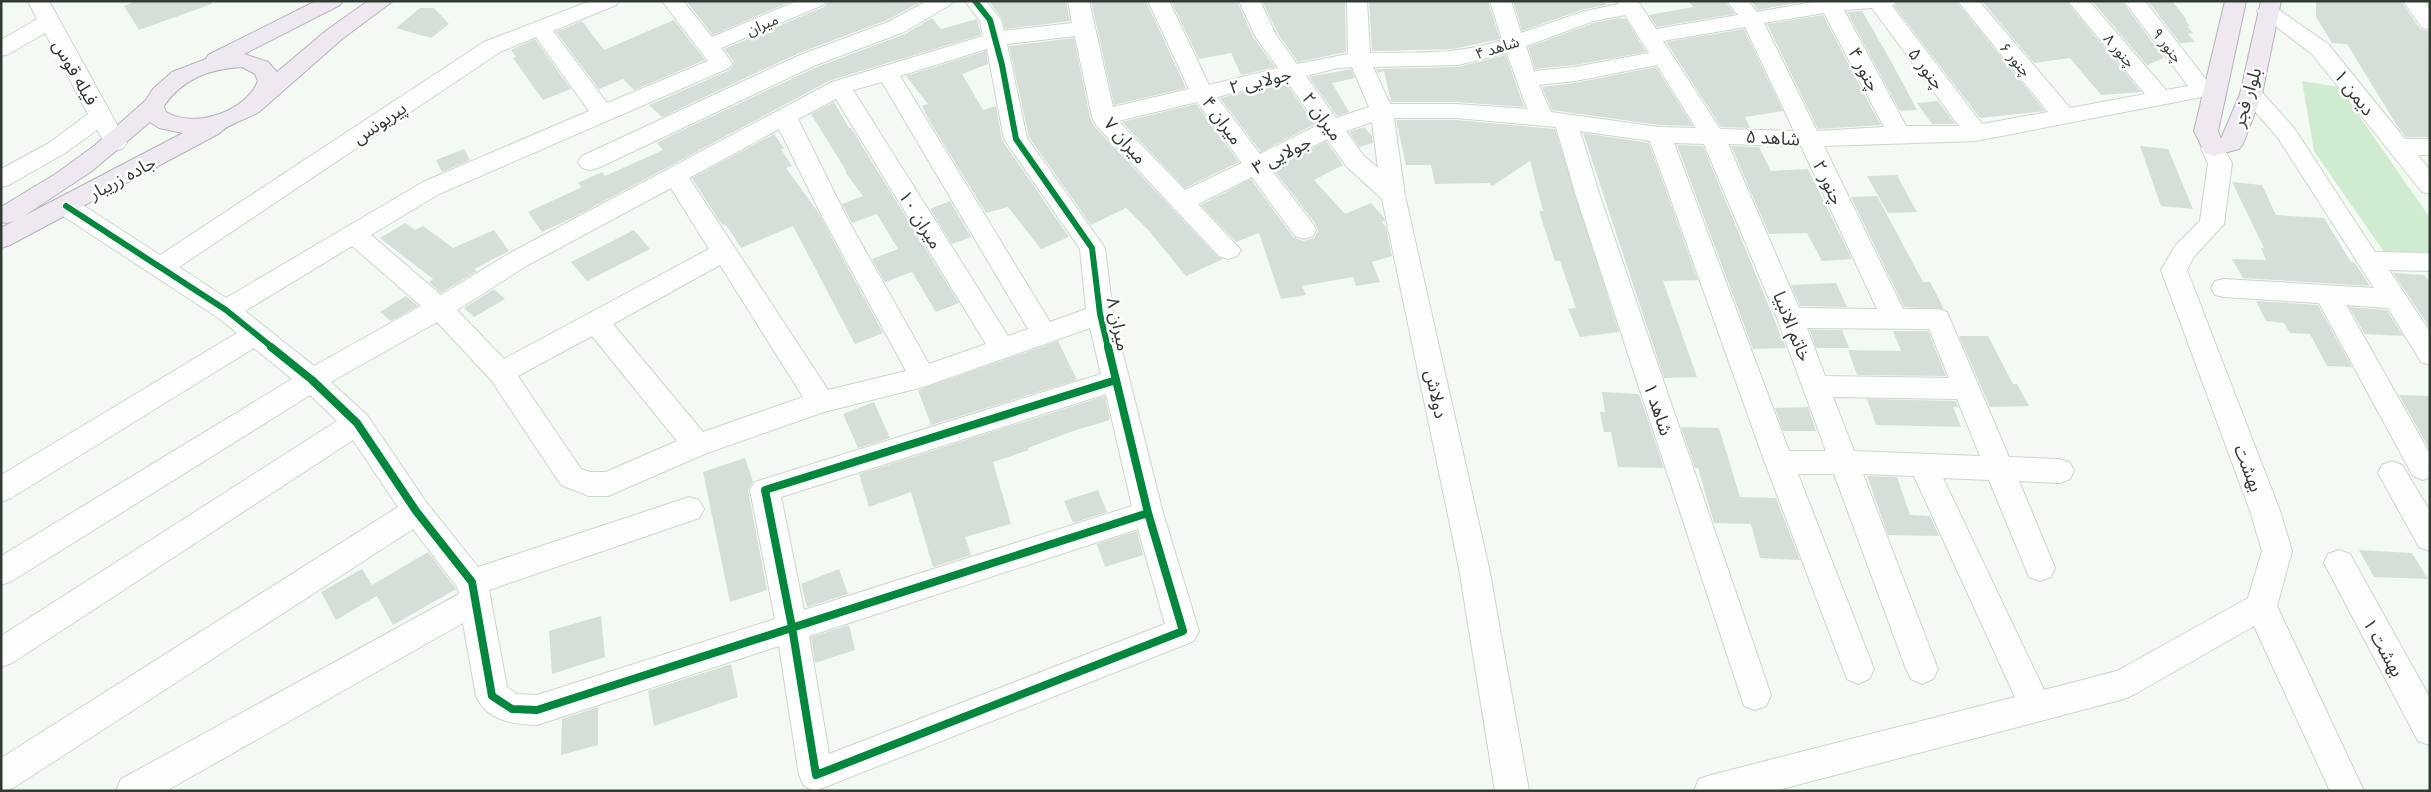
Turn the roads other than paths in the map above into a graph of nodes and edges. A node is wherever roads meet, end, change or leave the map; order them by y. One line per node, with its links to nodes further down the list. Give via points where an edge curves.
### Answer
1 (38, 1): 25 (street, فیله قوس)
2 (333, 1): 24 (main road)
3 (383, 1): 29 (main road)
4 (609, 1): 27 (street, پیریونس)
5 (672, 1): 32 (street)
6 (816, 1): 32 (street, میران)
7 (943, 1): 56 (street, via 896,27 808,60)
8 (975, 1): 30 (street, میران ۸, via 990,20)
9 (1078, 1): 28 (street, میران ۷)
10 (1158, 1): 42 (street, میران ۴)
11 (1249, 1): 38 (street, میران ۲, via 1266,36)
12 (1357, 1): 35 (street, دولاش)
13 (1500, 1): 31 (street, شاهد ۱)
14 (1968, 1): 52 (street, چنور ۶)
15 (2078, 1): 45 (street, چنور ۸)
16 (2134, 1): 41 (street, چنور ۹)
17 (2236, 1): 41 (main road, بلوار فجر)
18 (2413, 1): 26 (street)
19 (1882, 2): 20 (street); 58 (street, چنور ۵)
20 (1830, 3): 23 (street); 59 (street, چنور ۴)
21 (1628, 4): 31 (street, شاهد ۴); 33 (street, خاتم الانبیا)
22 (2270, 6): 43 (main road, بلوار فجر); 64 (street, دیمن ۱, via 2320,49)
23 (1744, 10): 33 (street); 62 (street, چنور ۲)
24 (306, 14): 29 (main road, via 307,28 318,33); 36 (main road)
25 (48, 22): 34 (street); 51 (street, فیله قوس)
26 (2430, 23)
27 (540, 28): 50 (street); 83 (street, پیریونس, via 492,47)
28 (1084, 28): 30 (street); 54 (street, میران ۷)
29 (335, 34): 44 (main road)
30 (996, 39): 37 (street); 89 (street, میران ۸, via 1016,139 1092,248)
31 (1514, 42): 35 (street, شاهد ۴, via 1490,52 1458,58); 39 (street, شاهد ۱)
32 (708, 46): 46 (street, via 721,63)
33 (1656, 47): 39 (street, via 1574,74); 61 (street, خاتم الانبیا)
34 (1, 48)
35 (1359, 59): 38 (street, جولایی ۲); 48 (street, دولاش)
36 (204, 66): 44 (main road, via 243,60 257,64 267,71 269,81); 47 (main road, جاده زریبار, via 174,80 161,91)
37 (887, 72): 40 (street); 94 (street)
38 (1292, 73): 42 (street, جولایی ۲); 57 (street, میران ۲)
39 (1526, 79): 55 (street, شاهد ۱)
40 (840, 87): 53 (street); 95 (street, میران ۱۰)
41 (2211, 87): 43 (main road); 45 (street, شاهد ۵); 66 (main road, بلوار فجر, via 2206,131)
42 (1203, 92): 54 (street, جولایی ۲); 68 (street, میران ۴)
43 (2251, 94): 66 (main road, بلوار فجر, via 2231,144); 81 (street, via 2286,133)
44 (260, 98): 49 (main road)
45 (2162, 99): 52 (street, شاهد ۵)
46 (636, 100): 50 (street); 56 (street)
47 (153, 106): 49 (main road, via 156,116 173,126 209,124); 63 (main road, جاده زریبار)
48 (1382, 111): 55 (street, شاهد ۵, via 1456,111); 57 (street, جولایی ۳); 72 (street, دولاش)
49 (241, 112): 74 (main road, جاده زریبار)
50 (603, 114): 77 (street, via 431,188)
51 (101, 116): 63 (street, فیله قوس); 70 (street, via 57,148)
52 (2064, 116): 58 (street, شاهد ۵)
53 (785, 117): 69 (street); 98 (street, via 835,218)
54 (1103, 117): 73 (street, میران ۷)
55 (1554, 121): 60 (street, شاهد ۵); 127 (street, شاهد ۱, via 1588,196)
56 (662, 128): 67 (street)
57 (1331, 128): 68 (street, جولایی ۳); 72 (street, میران ۲, via 1355,161)
58 (1976, 133): 59 (street, شاهد ۵)
59 (1899, 134): 62 (street, شاهد ۵)
60 (1660, 135): 61 (street, شاهد ۵); 107 (street)
61 (1712, 135): 62 (street, شاهد ۵); 90 (street, خاتم الانبیا)
62 (1809, 139): 91 (street, چنور ۲)
63 (115, 143): 75 (main road, جاده زریبار, via 36,200)
64 (2397, 147): 65 (street); 71 (street, دیمن ۱)
65 (2430, 147)
66 (2213, 148): 122 (street, بهشت, via 2220,163 2212,224 2184,252 2174,270 2277,551)
67 (590, 162)
68 (1257, 166): 73 (street, جولایی ۳); 76 (street, میران ۴)
69 (675, 176): 80 (street); 87 (street, via 519,259)
70 (1, 179)
71 (2430, 186)
72 (1393, 196): 132 (street, دولاش, via 1474,568)
73 (1182, 202): 79 (street, میران ۷)
74 (66, 206): 78 (main road, جاده زریبار); 83 (street)
75 (1, 218)
76 (1304, 230)
77 (354, 234): 87 (street); 88 (street)
78 (1, 239)
79 (1228, 250)
80 (724, 252): 92 (street); 103 (street)
81 (2368, 261): 82 (street); 86 (street)
82 (2430, 262)
83 (161, 267): 88 (street)
84 (2224, 288): 85 (street)
85 (2327, 294): 86 (street); 109 (street)
86 (2396, 299): 96 (street)
87 (440, 308): 97 (street); 99 (street)
88 (226, 310): 93 (street)
89 (1100, 314): 94 (street); 100 (street, میران ۸)
90 (1790, 318): 91 (street); 101 (street, خاتم الانبیا)
91 (1895, 319): 102 (street, via 1938,319)
92 (595, 321): 97 (street); 105 (street)
93 (256, 334): 99 (street); 113 (street)
94 (1044, 334): 95 (street)
95 (1002, 350): 98 (street)
96 (2430, 355)
97 (501, 373): 105 (street, via 570,477 589,484 608,484)
98 (923, 377): 103 (street)
99 (312, 380): 104 (street); 120 (street)
100 (1117, 380): 116 (street, میران ۸); 123 (street, via 766,490)
101 (1816, 386): 102 (street); 106 (street, خاتم الانبیا)
102 (1967, 389): 110 (street)
103 (821, 402): 105 (street)
104 (356, 423): 115 (street); 124 (street)
105 (697, 444)
106 (1846, 462): 107 (street); 108 (street); 126 (street, خاتم الانبیا)
107 (1779, 463): 125 (street)
108 (1923, 465): 110 (street); 128 (street)
109 (2423, 468)
110 (2000, 469): 111 (street); 119 (street)
111 (2060, 471)
112 (2392, 473): 117 (street)
113 (1, 490)
114 (689, 509): 121 (street)
115 (416, 512): 121 (street); 130 (street)
116 (1148, 513): 123 (street); 123 (street, میران ۸, via 1183,631 816,775)
117 (2430, 538)
118 (2338, 563): 129 (street, بهشت ۱)
119 (2040, 568)
120 (1, 572)
121 (473, 592): 123 (street, via 492,696 512,708 537,710); 131 (street)
122 (2261, 606): 128 (street, via 2124,684); 134 (street)
123 (792, 627)
124 (1, 653)
125 (1858, 669)
126 (1922, 669)
127 (1755, 695)
128 (2035, 706): 133 (street)
129 (2430, 730)
130 (1, 776)
131 (132, 791)
132 (1512, 791)
133 (1711, 791)
134 (2347, 791)

